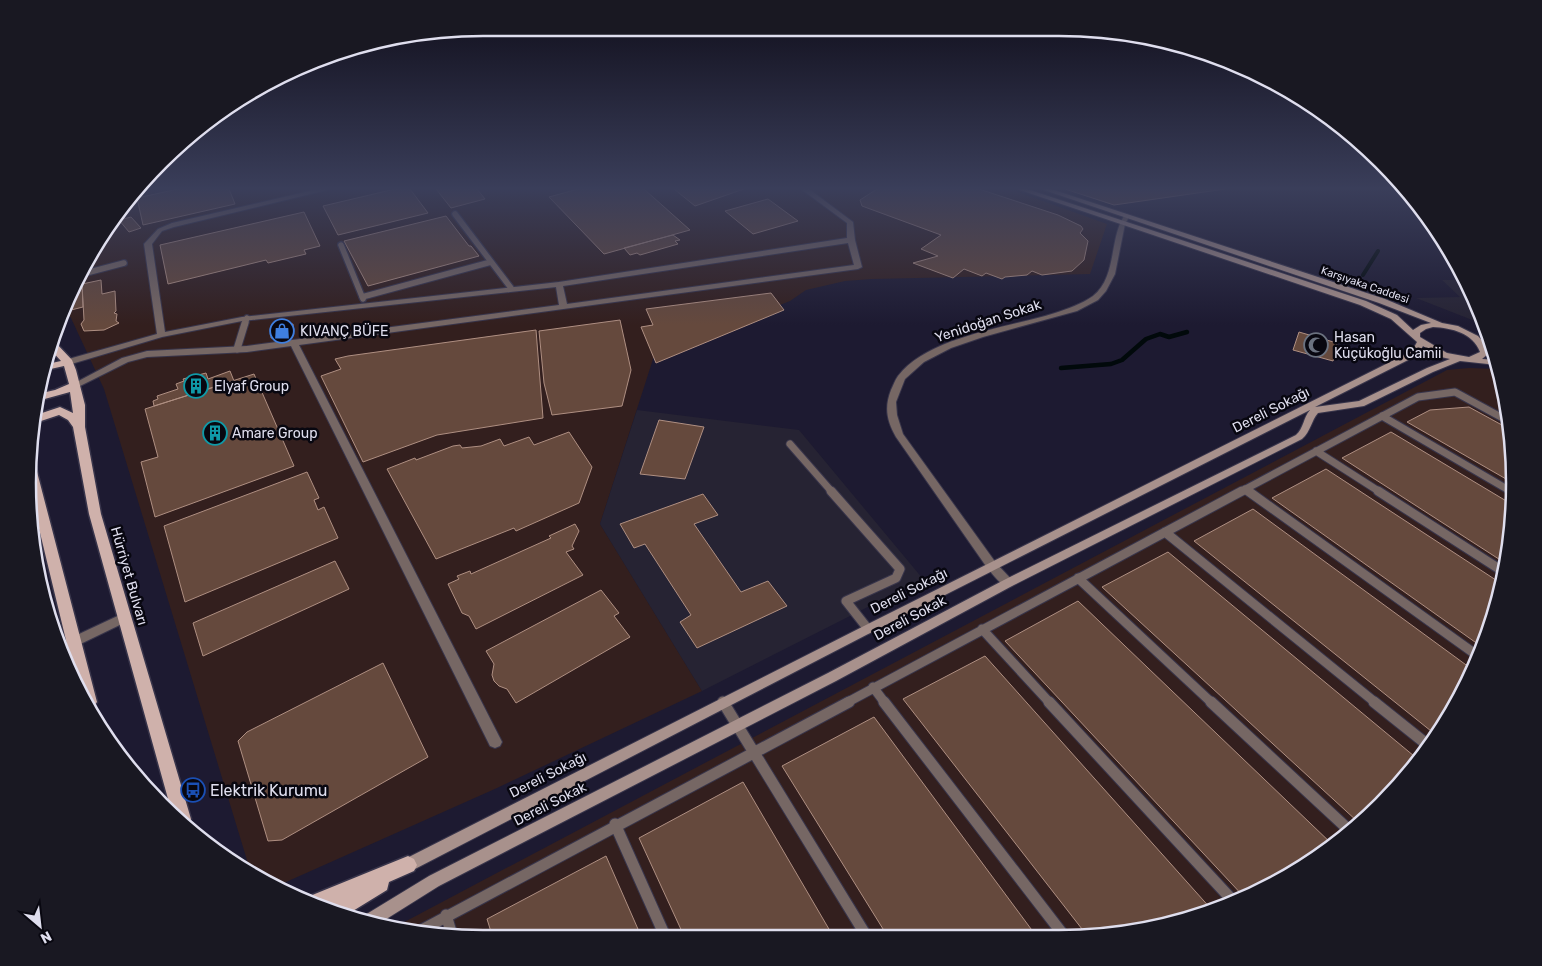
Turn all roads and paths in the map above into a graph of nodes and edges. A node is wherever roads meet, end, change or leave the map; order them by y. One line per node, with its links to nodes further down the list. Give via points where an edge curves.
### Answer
1 (157, 234): 19 (street, via 148,244)
2 (470, 234): 9 (lane)
3 (851, 234): 7 (street)
4 (1121, 234): 41 (street, Yenidoğan Sokak, via 1110,278 1097,297 1082,306 996,330 936,352 903,375 895,390 892,410 898,435)
5 (1165, 234): 20 (street, Karşıyaka Caddesi, via 1363,303 1394,317)
6 (1169, 234): 17 (street, Karşıyaka Caddesi, via 1382,301)
7 (851, 240): 12 (street); 15 (street, via 858,267)
8 (341, 245): 14 (lane)
9 (491, 262): 13 (lane); 14 (lane)
10 (124, 263): 11 (lane)
11 (89, 272)
12 (558, 284): 13 (street); 15 (street)
13 (512, 288): 14 (street)
14 (363, 300): 16 (street)
15 (563, 306): 22 (street)
16 (246, 318): 19 (street); 23 (lane)
17 (1451, 328): 18 (street); 20 (street, Dereli Sokağı, via 1420,327 1416,332)
18 (1466, 333): 21 (street); 25 (street, via 1481,343 1485,352 1482,356)
19 (161, 335): 26 (street)
20 (1418, 340): 25 (street, Karşıyaka Caddesi, via 1444,355); 41 (street, Dereli Sokağı, via 1415,353 1407,358)
21 (1482, 340)
22 (294, 343): 23 (street); 55 (street)
23 (237, 349): 29 (street, via 147,354 125,360)
24 (56, 350): 26 (main road)
25 (1465, 359): 27 (street, Karşıyaka Caddesi); 44 (street, Dereli Sokak, via 1430,370 1361,404 1315,410 1309,426 1299,437)
26 (68, 362): 28 (main road); 29 (main road, Hürriyet Bulvarı)
27 (1489, 362)
28 (51, 366)
29 (74, 385): 30 (main road); 34 (main road, Hürriyet Bulvarı, via 79,405)
30 (45, 396)
31 (1382, 416): 33 (lane, via 1418,397 1455,392); 36 (lane); 38 (lane)
32 (41, 417): 34 (main road, via 60,411 72,417)
33 (1501, 417)
34 (79, 427): 45 (main road, Hürriyet Bulvarı, via 95,514)
35 (790, 444): 46 (lane, via 900,569 896,578 846,601)
36 (1316, 451): 37 (lane); 42 (lane)
37 (1245, 489): 40 (lane); 49 (lane)
38 (1506, 489)
39 (36, 497): 48 (main road)
40 (1164, 532): 43 (lane); 54 (lane)
41 (992, 566): 44 (street, Yenidoğan Sokak); 46 (street, Dereli Sokağı)
42 (1497, 568)
43 (1078, 578): 47 (lane); 59 (lane)
44 (1008, 583): 53 (street, Dereli Sokak)
45 (124, 618): 48 (street); 57 (main road, Hürriyet Bulvarı)
46 (868, 628): 52 (street, Dereli Sokağı)
47 (982, 629): 51 (lane); 61 (lane)
48 (69, 644): 50 (main road)
49 (1473, 652)
50 (81, 679)
51 (873, 687): 56 (lane); 70 (lane)
52 (723, 702): 53 (lane); 60 (street, Dereli Sokağı)
53 (737, 724): 56 (lane); 65 (street, Dereli Sokak, via 434,881)
54 (1423, 741)
55 (495, 742)
56 (755, 750): 58 (lane); 69 (lane)
57 (179, 811)
58 (616, 824): 64 (lane); 68 (lane)
59 (1345, 826)
60 (408, 865): 62 (main road); 63 (main road)
61 (1229, 896)
62 (323, 900)
63 (342, 907)
64 (446, 915): 66 (lane); 67 (lane)
65 (375, 917)
66 (426, 926)
67 (450, 929)
68 (662, 930)
69 (863, 930)
70 (1060, 930)

